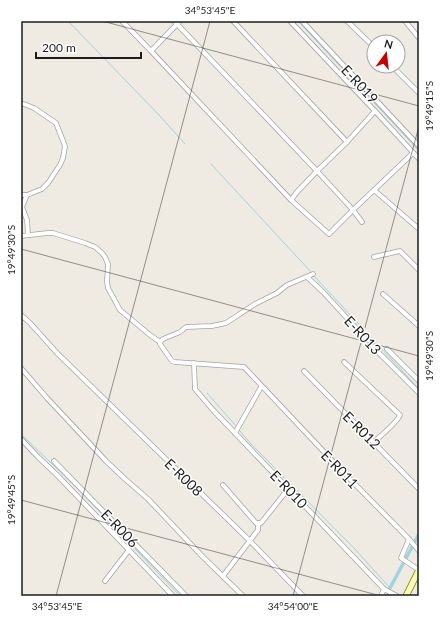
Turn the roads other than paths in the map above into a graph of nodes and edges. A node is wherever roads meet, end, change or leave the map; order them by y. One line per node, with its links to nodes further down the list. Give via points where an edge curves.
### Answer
1 (122, 21): 10 (street)
2 (233, 21): 15 (street)
3 (290, 21): 14 (street)
4 (302, 21): 16 (street, E-R019)
5 (348, 21): 9 (street)
6 (405, 21): 8 (street)
7 (177, 22): 10 (street); 19 (street)
8 (419, 38)
9 (366, 39)
10 (151, 51): 23 (street)
11 (400, 74): 12 (street)
12 (419, 93)
13 (21, 103): 22 (street, via 34,108 56,123 65,146 60,165 48,183 42,189)
14 (376, 111): 15 (street); 17 (street)
15 (347, 142): 19 (street)
16 (419, 146)
17 (413, 154): 18 (street); 20 (street)
18 (419, 159)
19 (317, 171): 23 (street); 24 (street)
20 (374, 190): 24 (street); 26 (street)
21 (21, 195): 22 (street)
22 (27, 195): 27 (street, via 22,207 27,220)
23 (291, 200): 24 (street, via 329,234)
24 (353, 210): 25 (street)
25 (362, 222)
26 (419, 229)
27 (28, 235): 28 (street); 36 (street, via 53,233 95,247 108,264 108,288 120,310)
28 (21, 236)
29 (374, 257): 30 (street, via 400,251)
30 (419, 270)
31 (313, 274): 32 (street)
32 (307, 277): 36 (street, via 287,285 278,294 255,304 226,323 186,328); 44 (street, E-R013)
33 (383, 294): 35 (street)
34 (21, 315): 54 (street, E-R008)
35 (419, 326)
36 (160, 342): 39 (street, E-R011, via 172,361)
37 (387, 349): 42 (street)
38 (344, 362): 47 (street, via 400,415)
39 (194, 363): 43 (street, E-R011, via 244,367); 45 (street, E-R010, via 195,389)
40 (21, 368): 58 (street, via 106,461 148,499)
41 (304, 371): 47 (street, E-R012)
42 (419, 381)
43 (261, 386): 45 (street); 53 (street, E-R011)
44 (419, 393)
45 (235, 433): 50 (street, E-R010)
46 (21, 440): 55 (street)
47 (374, 442): 51 (street, E-R012)
48 (54, 461): 62 (street, E-R006)
49 (223, 484): 52 (street)
50 (289, 488): 52 (street); 60 (street, E-R010)
51 (419, 489)
52 (258, 524): 54 (street, via 258,530)
53 (409, 539): 56 (street, E-R011); 57 (street, via 400,558)
54 (250, 541): 58 (street); 64 (street, E-R008)
55 (129, 550): 59 (street); 61 (street)
56 (419, 551)
57 (419, 570): 67 (street)
58 (223, 576): 63 (street)
59 (105, 581)
60 (384, 589): 65 (street); 66 (street, E-R010)
61 (173, 596)
62 (186, 596)
63 (243, 596)
64 (303, 596)
65 (381, 596)
66 (397, 596)
67 (406, 596)

